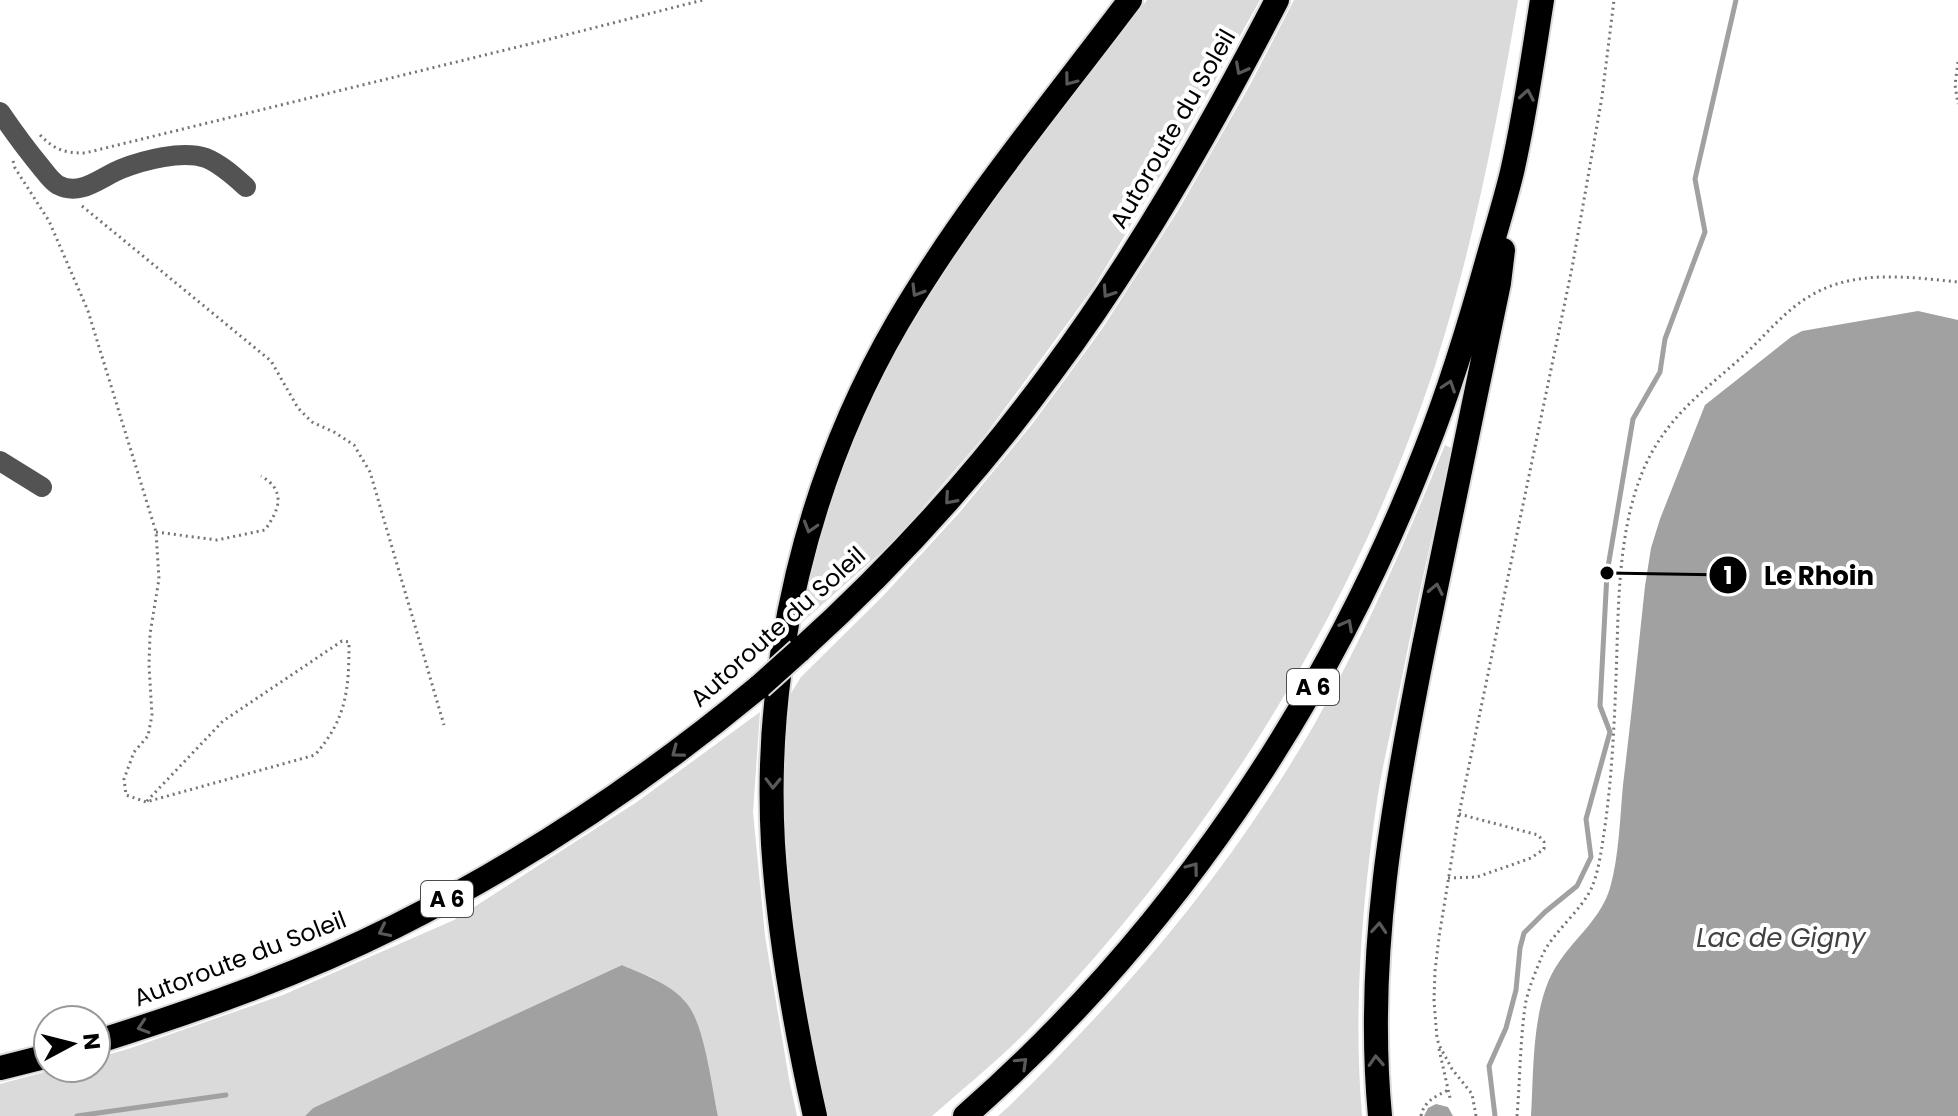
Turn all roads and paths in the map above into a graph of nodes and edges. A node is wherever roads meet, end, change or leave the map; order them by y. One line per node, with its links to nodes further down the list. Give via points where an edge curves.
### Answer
1 (703, 0): 9 (path, via 85,153 53,148)
2 (1130, 0): 28 (highway, one-way to 28, via 913,298 856,404 805,545 785,634 772,813 784,947)
3 (1277, 0): 22 (highway, Autoroute du Soleil / A 6, one-way to 22, bridge, via 1165,202 1052,373 940,510 760,686 572,825 420,914 273,981)
4 (1542, 0): 10 (highway, A 6, one-way to 4)
5 (1614, 0): 20 (path, via 1572,268)
6 (1958, 62): 7 (path)
7 (1958, 104)
8 (0, 112): 9 (street)
9 (27, 135): 12 (street, via 55,184); 17 (path, via 12,153 15,168 49,221 88,311)
10 (1512, 172): 29 (highway, A 6, one-way to 10, via 1057,1027 1158,914 1247,793 1318,677 1381,557 1426,449 1462,349); 30 (highway, one-way to 10, via 1375,1006 1389,840 1499,283)
11 (246, 187): 12 (street, via 208,159 194,156 156,158 87,187)
12 (68, 188): 18 (path, via 70,196 271,361 312,422 354,445 370,472)
13 (1958, 282): 33 (path, via 1895,277 1849,281 1818,291 1684,408 1657,443 1640,477 1623,552 1602,848 1591,889 1543,953 1525,1005)
14 (0, 461): 16 (street)
15 (261, 476): 17 (path, via 278,494 277,513 265,530 217,540)
16 (42, 487)
17 (156, 532): 19 (path, via 159,579 149,665 152,715 148,736 134,752 124,779 126,795)
18 (444, 725)
19 (146, 802): 19 (path, via 315,755 342,714 349,642 342,641 223,721)
20 (1459, 814): 21 (path); 21 (path, via 1538,835 1544,849 1477,877)
21 (1448, 878): 23 (path, via 1435,971)
22 (112, 1037)
23 (1439, 1045): 26 (path); 32 (path, via 1472,1094)
24 (32, 1060): 25 (highway)
25 (0, 1068)
26 (1448, 1090): 27 (path); 31 (path, via 1430,1099)
27 (1450, 1098)
28 (815, 1116)
29 (965, 1116)
30 (1380, 1116)
31 (1421, 1116)
32 (1476, 1116)
33 (1517, 1116)

